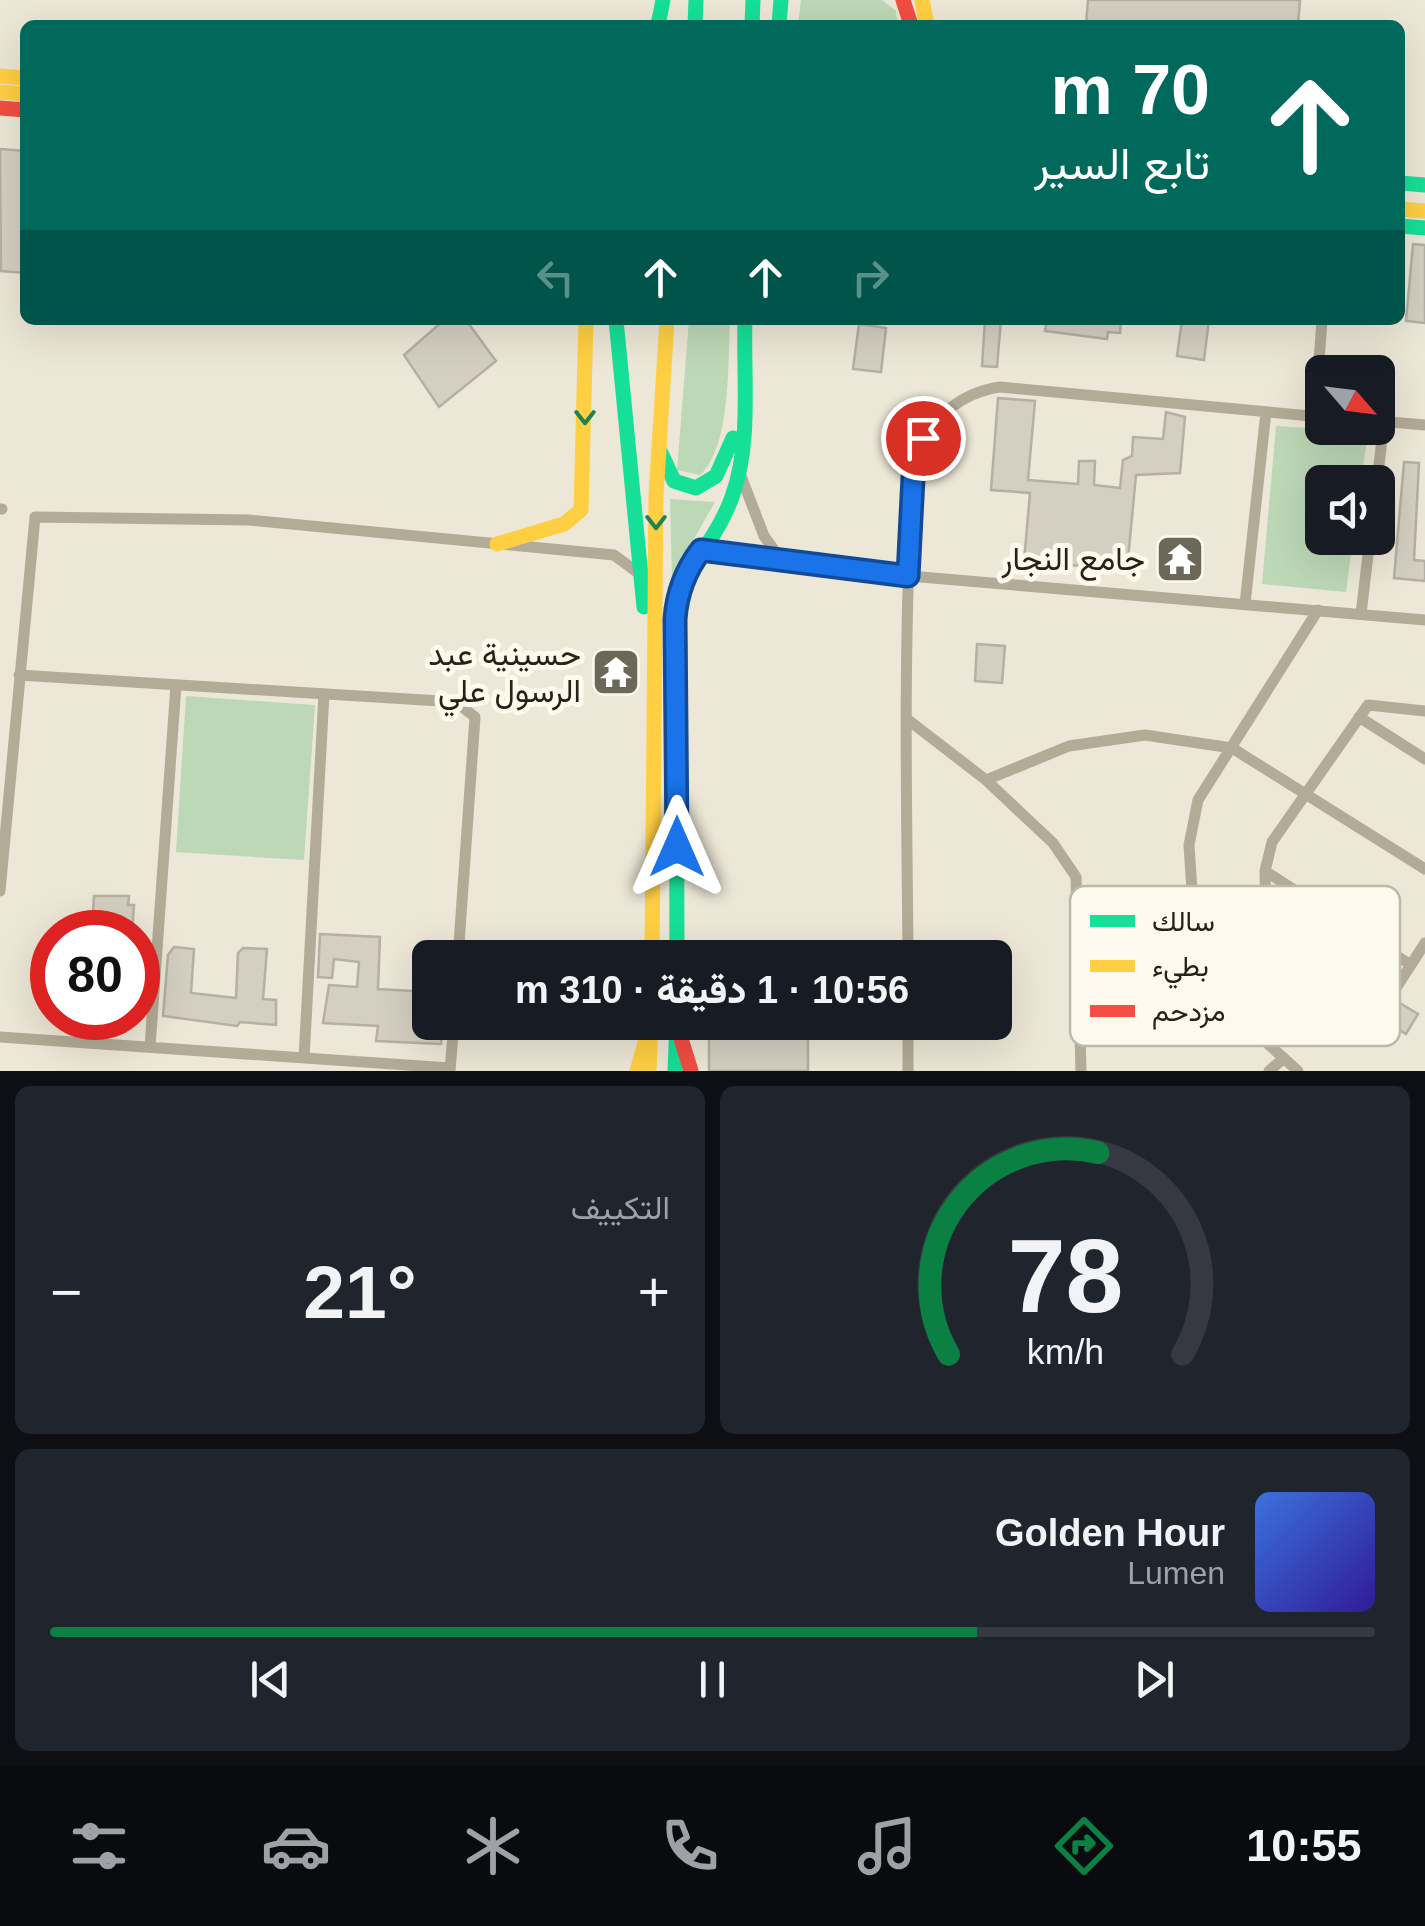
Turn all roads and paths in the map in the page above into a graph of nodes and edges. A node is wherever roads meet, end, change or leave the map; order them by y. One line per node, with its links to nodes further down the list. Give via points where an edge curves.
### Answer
1 (679, 0): 2 (main road)
2 (696, 3)
3 (586, 325): 16 (main road, one-way to 16, via 581,510 560,528)
4 (616, 325): 21 (main road)
5 (664, 325): 14 (main road)
6 (744, 325): 9 (main road)
7 (1322, 325): 8 (street)
8 (1321, 355)
9 (740, 403): 14 (main road, via 724,463 704,486 674,481 662,458); 15 (main road)
10 (1266, 412): 11 (street); 20 (street, via 981,390 943,412 914,458); 22 (street)
11 (1305, 415)
12 (1395, 423): 13 (street)
13 (1425, 425)
14 (659, 426): 29 (main road, one-way to 29)
15 (739, 470): 17 (main road, via 725,512); 19 (street, via 764,536)
16 (497, 544): 21 (street, via 614,555 632,563); 26 (street, via 250,520 36,518)
17 (701, 550): 19 (street); 46 (main road, via 676,607)
18 (1368, 555): 24 (street)
19 (782, 561): 20 (street)
20 (908, 576): 22 (street); 31 (street)
21 (642, 585): 29 (main road)
22 (1245, 604): 23 (street)
23 (1318, 610): 24 (street); 33 (street)
24 (1361, 614): 25 (street)
25 (1425, 620)
26 (18, 676): 27 (street); 43 (street)
27 (176, 684): 28 (street); 61 (street)
28 (324, 694): 44 (street, via 456,702 475,717); 62 (street)
29 (654, 694): 45 (main road)
30 (1425, 711): 32 (street, via 1368,704)
31 (907, 718): 35 (street); 47 (street)
32 (1359, 718): 34 (street); 36 (street)
33 (1232, 748): 35 (street, via 1145,736 1069,746); 36 (street); 40 (street, via 1198,800 1189,834)
34 (1425, 759)
35 (986, 780): 39 (street, via 1053,843)
36 (1304, 796): 37 (street, via 1272,842); 38 (street)
37 (1265, 870): 41 (street); 42 (street)
38 (1425, 870)
39 (1076, 886)
40 (1190, 886)
41 (1265, 886)
42 (1289, 886)
43 (0, 892)
44 (459, 940)
45 (652, 940)
46 (677, 940)
47 (908, 940)
48 (1425, 943): 50 (street)
49 (1400, 959): 50 (street)
50 (1411, 966): 51 (street)
51 (1400, 983)
52 (0, 1037): 61 (street)
53 (452, 1040): 64 (street)
54 (646, 1040): 65 (main road)
55 (650, 1040): 66 (main road)
56 (676, 1040): 67 (main road)
57 (682, 1040): 68 (main road)
58 (908, 1040): 69 (street)
59 (1081, 1046): 70 (street)
60 (1271, 1046): 63 (street)
61 (150, 1048): 62 (street)
62 (304, 1058): 64 (street)
63 (1284, 1058): 71 (street); 72 (street)
64 (450, 1069)
65 (637, 1071)
66 (649, 1071)
67 (675, 1071)
68 (691, 1071)
69 (908, 1071)
70 (1081, 1071)
71 (1269, 1071)
72 (1298, 1071)

